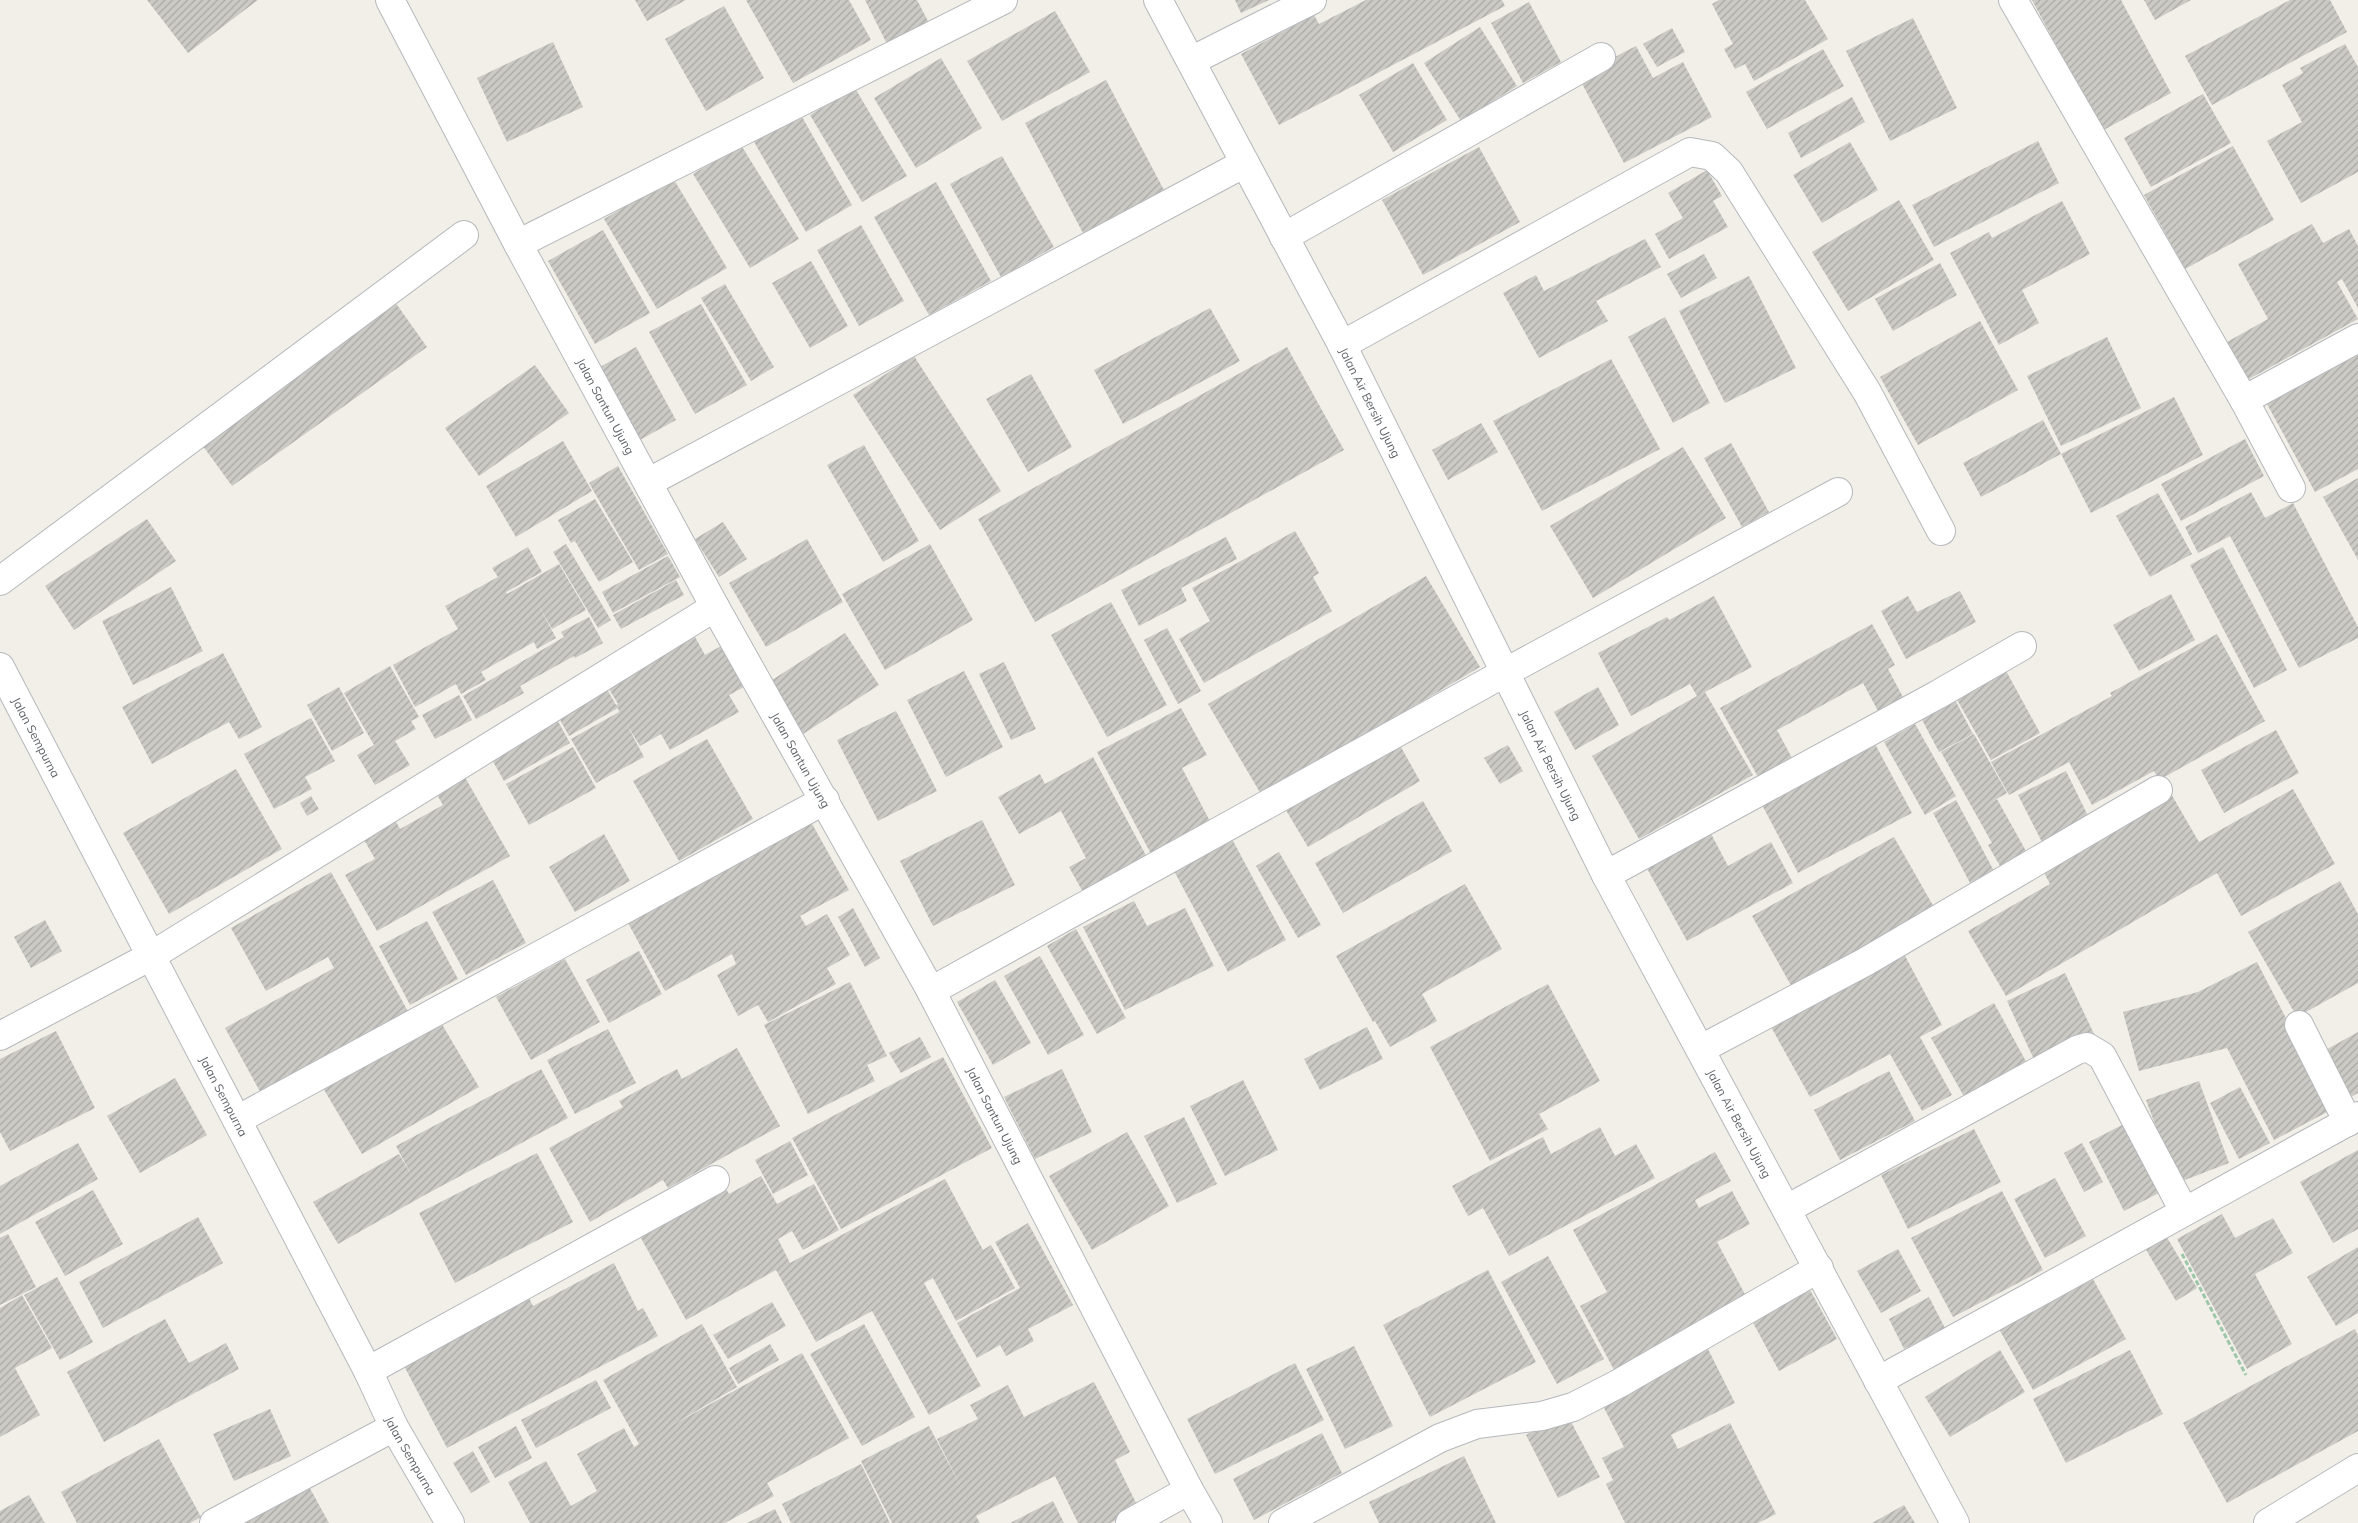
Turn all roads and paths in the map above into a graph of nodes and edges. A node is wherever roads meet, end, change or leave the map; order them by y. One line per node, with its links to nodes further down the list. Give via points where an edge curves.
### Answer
1 (390, 0): 11 (street, Jalan Santun Ujung)
2 (1003, 0): 11 (street)
3 (1158, 0): 7 (street, Jalan Air Bersih Ujung)
4 (1312, 0): 7 (street)
5 (2013, 0): 14 (street)
6 (1600, 57): 10 (street)
7 (1191, 61): 8 (street, Jalan Air Bersih Ujung)
8 (1245, 163): 10 (street, Jalan Air Bersih Ujung); 15 (street)
9 (464, 235): 19 (street)
10 (1284, 237): 13 (street, Jalan Air Bersih Ujung)
11 (518, 244): 15 (street, Jalan Santun Ujung)
12 (2358, 338): 14 (street)
13 (1342, 345): 18 (street, via 1690,152 1712,156 1729,172 1867,392); 23 (street, Jalan Air Bersih Ujung)
14 (2244, 400): 16 (street)
15 (649, 482): 20 (street, Jalan Santun Ujung)
16 (2291, 488)
17 (1838, 492): 23 (street)
18 (1941, 531)
19 (0, 581)
20 (715, 607): 25 (street, Jalan Santun Ujung); 27 (street)
21 (2022, 646): 26 (street, via 1937,696)
22 (0, 667): 27 (street, Jalan Sempurna)
23 (1506, 672): 26 (street, Jalan Air Bersih Ujung); 28 (street)
24 (2158, 790): 31 (street, via 1865,962)
25 (825, 800): 28 (street, Jalan Santun Ujung); 33 (street)
26 (1606, 875): 31 (street, Jalan Air Bersih Ujung)
27 (151, 956): 30 (street); 33 (street, Jalan Sempurna)
28 (931, 991): 43 (street, Jalan Santun Ujung)
29 (2299, 1025): 32 (street)
30 (0, 1036)
31 (1701, 1049): 35 (street, Jalan Air Bersih Ujung)
32 (2353, 1119): 36 (street)
33 (237, 1120): 38 (street, Jalan Sempurna)
34 (715, 1180): 38 (street)
35 (1787, 1209): 36 (street, via 2087,1047 2102,1056); 37 (street, Jalan Air Bersih Ujung)
36 (2175, 1216): 39 (path); 40 (street)
37 (1819, 1268): 40 (street, Jalan Air Bersih Ujung); 48 (street, via 1573,1407 1542,1416 1477,1424 1440,1438)
38 (368, 1371): 41 (street, Jalan Sempurna)
39 (2246, 1375)
40 (1878, 1381): 49 (street, Jalan Air Bersih Ujung)
41 (394, 1426): 44 (street); 45 (street, Jalan Sempurna)
42 (2358, 1468): 50 (street)
43 (1189, 1490): 46 (street); 47 (street, Jalan Santun Ujung)
44 (214, 1523)
45 (450, 1523)
46 (1130, 1523)
47 (1208, 1523)
48 (1283, 1523)
49 (1955, 1523)
50 (2268, 1523)

